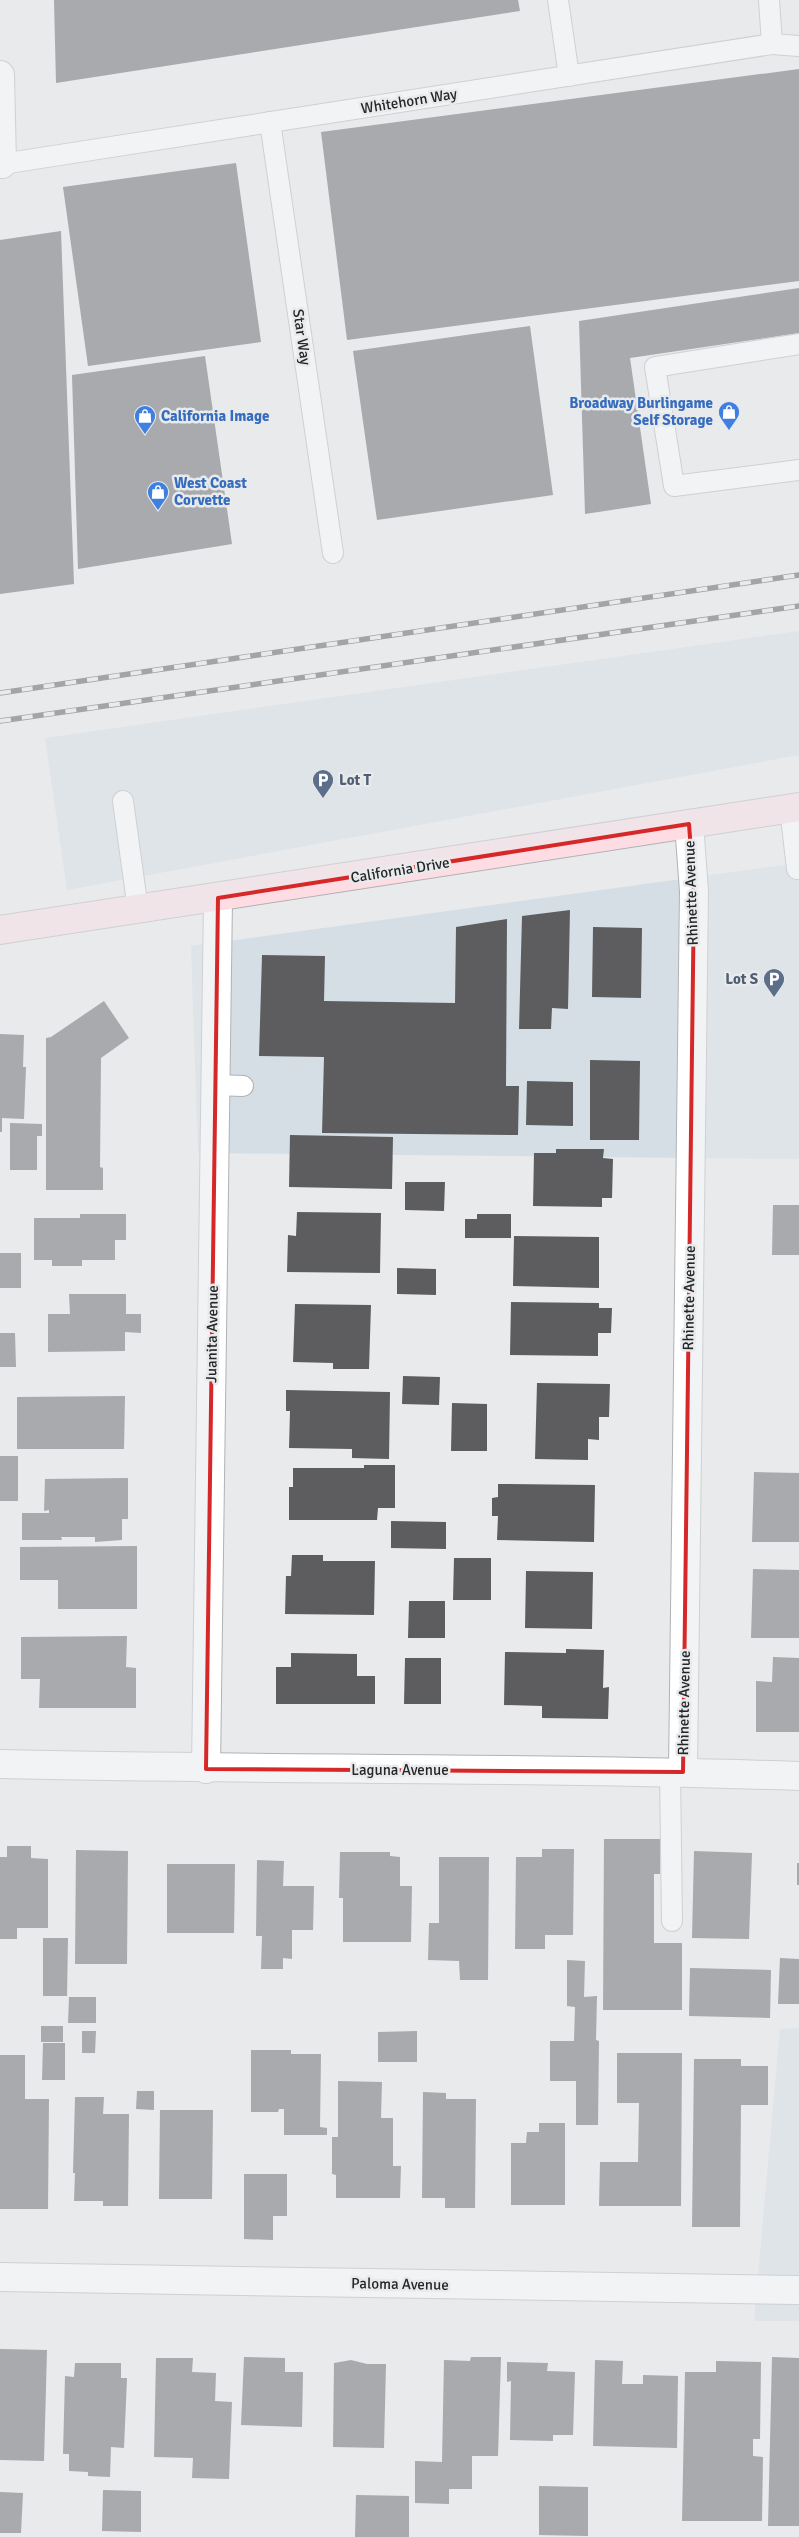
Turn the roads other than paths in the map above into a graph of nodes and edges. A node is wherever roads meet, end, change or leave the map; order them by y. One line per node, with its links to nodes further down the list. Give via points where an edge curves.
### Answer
1 (558, 0): 6 (lane)
2 (769, 0): 3 (lane)
3 (772, 44): 4 (lane, Whitehorn Way); 6 (lane, Whitehorn Way)
4 (799, 46)
5 (0, 75): 8 (street)
6 (569, 76): 7 (lane, Whitehorn Way)
7 (270, 122): 8 (lane, Whitehorn Way); 11 (lane, Star Way)
8 (1, 164)
9 (799, 344): 10 (lane, via 655,367 674,486)
10 (799, 470)
11 (333, 553)
12 (124, 801): 17 (lane)
13 (795, 808): 14 (street, California Drive); 15 (lane)
14 (689, 824): 16 (street, California Drive); 23 (street, Rhinette Avenue, via 694,891)
15 (797, 869)
16 (218, 898): 17 (street, California Drive); 19 (street, Juanita Avenue)
17 (138, 910): 18 (street, California Drive)
18 (0, 930)
19 (215, 1085): 20 (lane); 22 (street, Juanita Avenue)
20 (244, 1086)
21 (0, 1764): 22 (street, Laguna Avenue)
22 (206, 1769): 23 (street, Laguna Avenue)
23 (676, 1772): 24 (street, Laguna Avenue); 25 (lane)
24 (799, 1776)
25 (672, 1921)
26 (0, 2277): 27 (street, Paloma Avenue)
27 (799, 2290)

